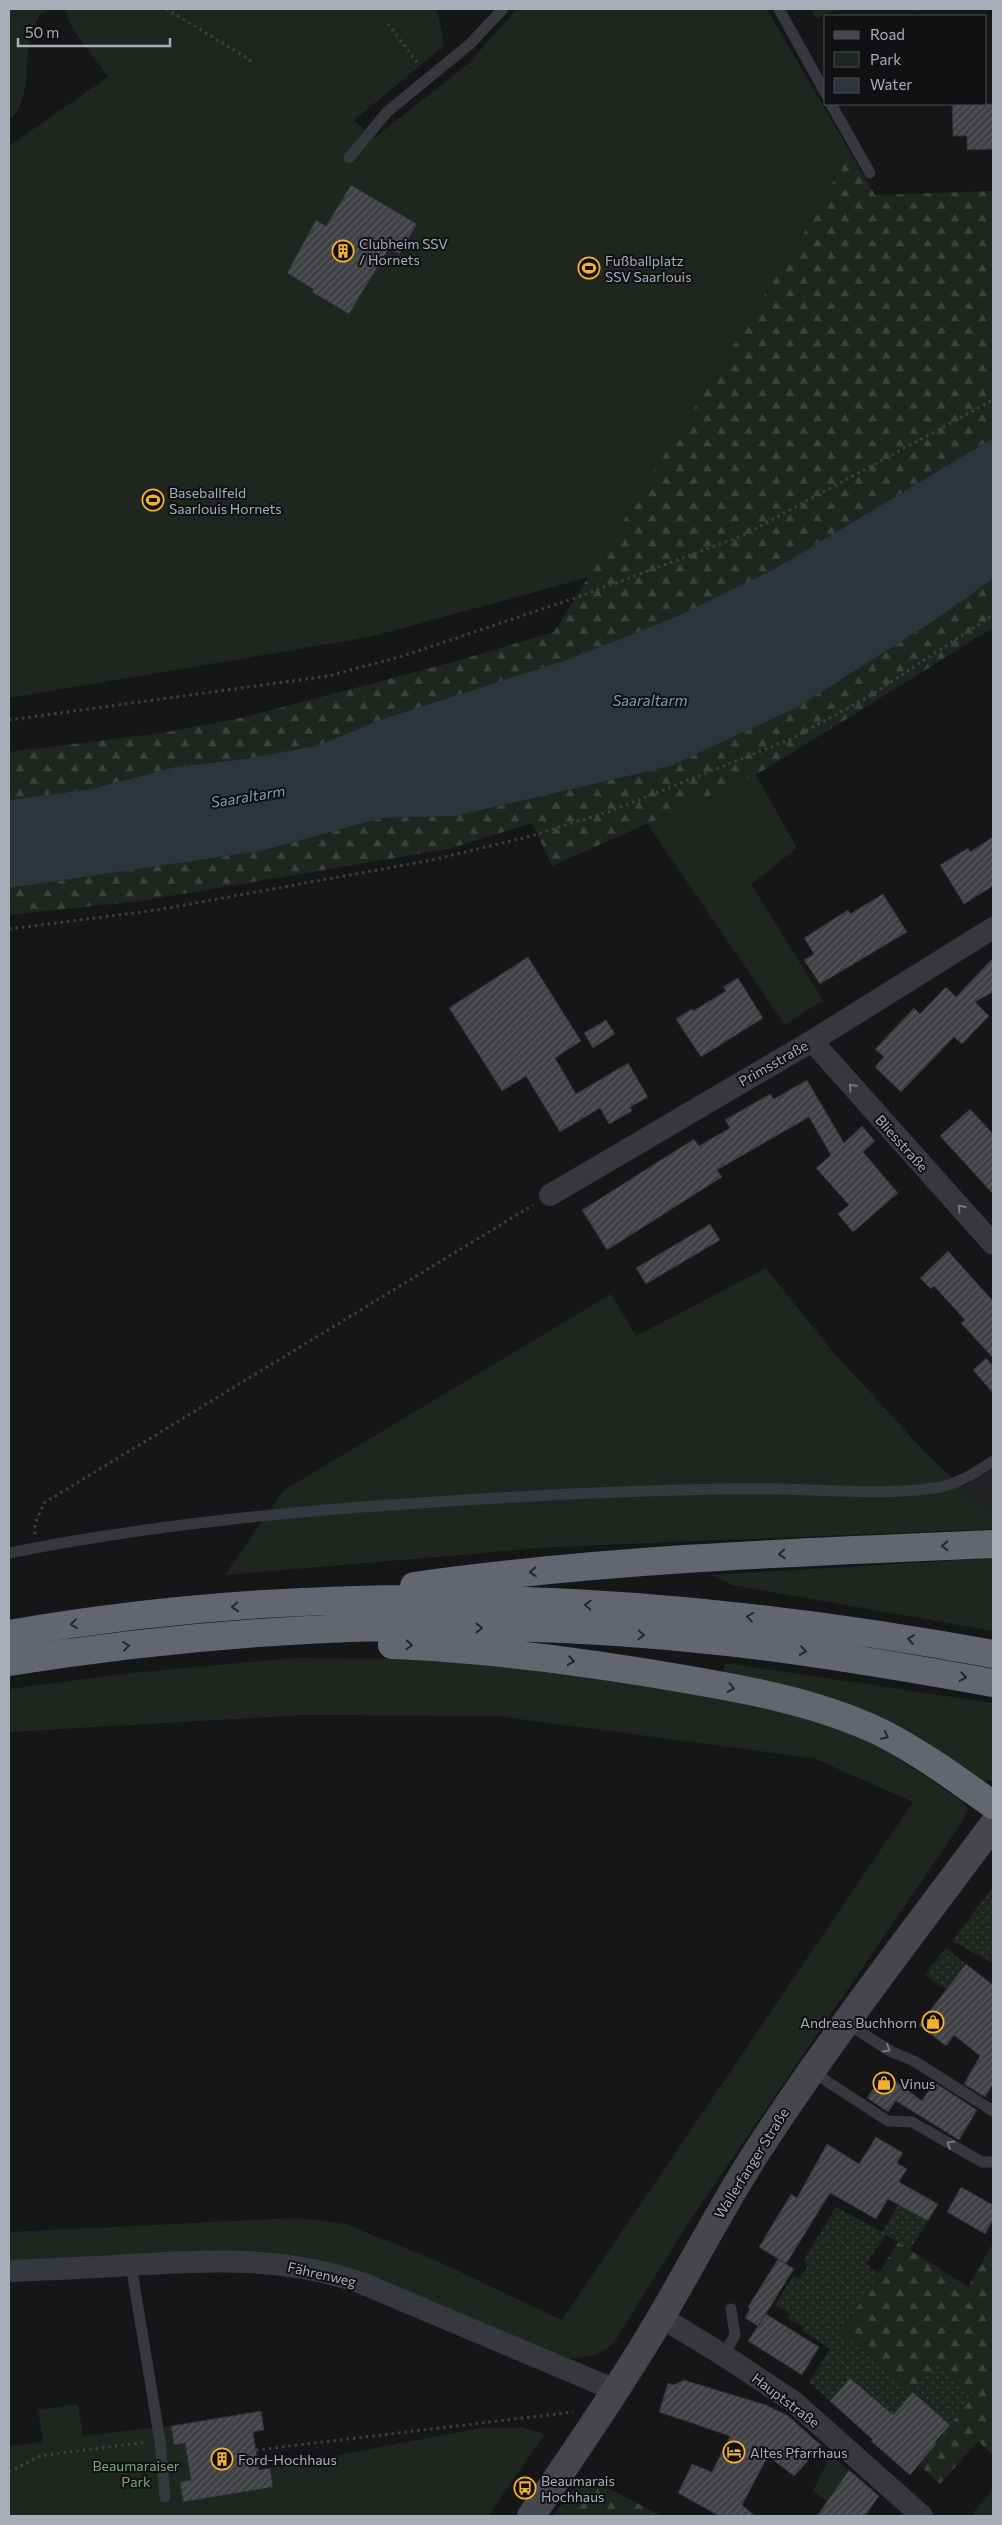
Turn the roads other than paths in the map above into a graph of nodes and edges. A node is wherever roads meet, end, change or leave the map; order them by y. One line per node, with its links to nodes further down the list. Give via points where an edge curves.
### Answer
1 (503, 9): 5 (lane, via 470,44 387,112)
2 (779, 9): 3 (lane)
3 (824, 90)
4 (832, 105): 6 (lane)
5 (349, 158)
6 (870, 173)
7 (993, 928): 8 (street, Primsstraße)
8 (812, 1041): 9 (street, Primsstraße); 10 (street, Bliesstraße, one-way to 8)
9 (550, 1194)
10 (993, 1244)
11 (993, 1461): 13 (lane, via 964,1479 904,1491 736,1489 425,1503 238,1518)
12 (993, 1544): 14 (highway, one-way to 14, via 852,1550 486,1576)
13 (9, 1553)
14 (284, 1604): 15 (highway, one-way to 15, via 47,1627); 17 (highway, one-way to 14, via 812,1625 651,1608 502,1600)
15 (9, 1634)
16 (203, 1637): 18 (highway, one-way to 16); 19 (highway, one-way to 19, via 285,1630 401,1627 652,1635 800,1651); 20 (highway, one-way to 20, via 410,1645 521,1654 709,1683 787,1700 874,1730 922,1757)
17 (993, 1654)
18 (9, 1662)
19 (993, 1683)
20 (993, 1806)
21 (993, 1826): 22 (main road, Wallerfanger Straße)
22 (846, 2023): 23 (main road, Wallerfanger Straße); 24 (lane, one-way to 24)
23 (810, 2071): 25 (lane, one-way to 23, via 982,2162 912,2122 888,2122); 29 (main road, Wallerfanger Straße, via 741,2177)
24 (993, 2111)
25 (993, 2162)
26 (131, 2265): 27 (street, Fährenweg); 31 (street, Fährenweg, via 226,2260 306,2268 342,2276); 32 (lane, via 160,2440)
27 (9, 2271)
28 (731, 2309): 30 (lane, via 735,2335)
29 (661, 2317): 30 (street, Hauptstraße); 31 (main road, Wallerfanger Straße)
30 (724, 2355): 34 (street, Hauptstraße, via 794,2402)
31 (615, 2390): 33 (main road, Wallerfanger Straße)
32 (165, 2497)
33 (531, 2516)
34 (922, 2516)

